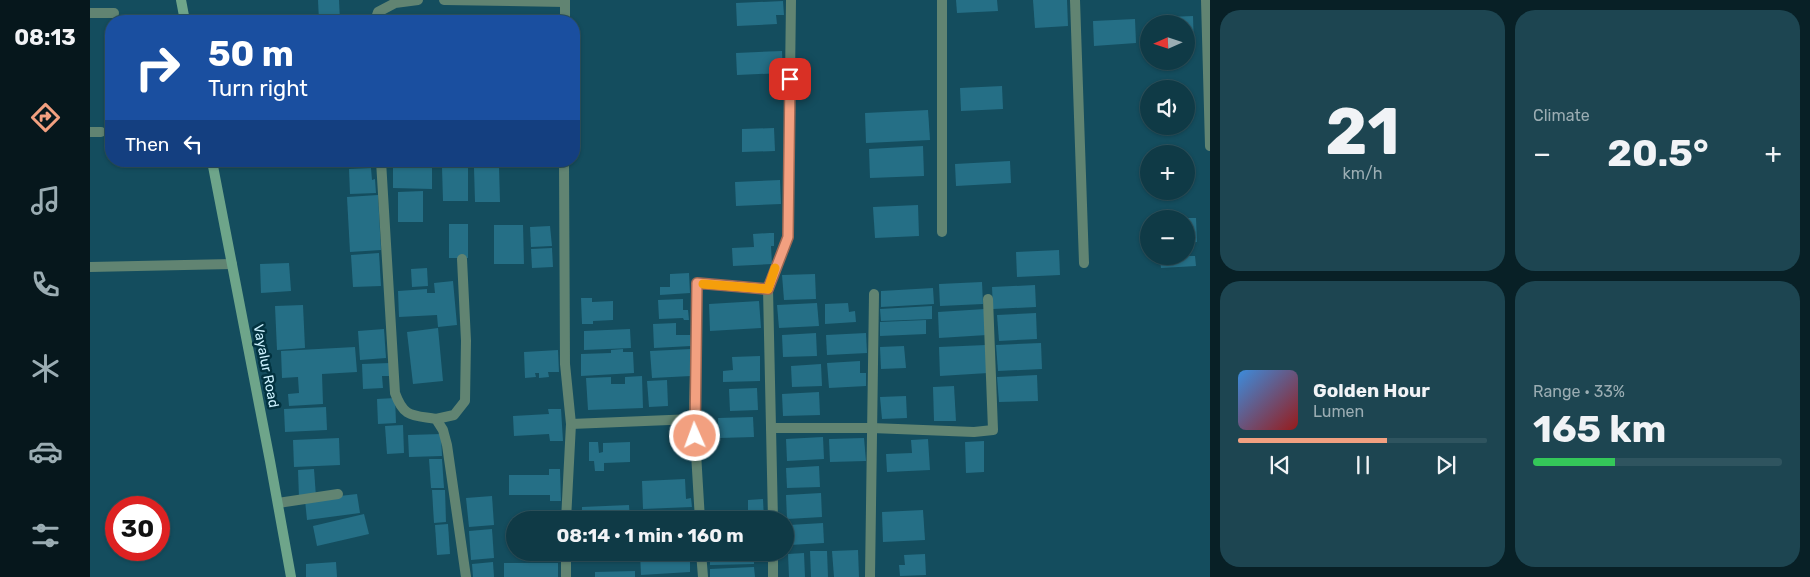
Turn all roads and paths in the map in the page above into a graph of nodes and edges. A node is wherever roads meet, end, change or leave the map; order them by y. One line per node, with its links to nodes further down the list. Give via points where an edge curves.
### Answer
1 (181, 0): 11 (main road)
2 (418, 0): 12 (street, via 395,3)
3 (444, 0): 8 (street)
4 (791, 0): 25 (street, via 788,237)
5 (942, 0): 20 (street)
6 (1075, 0): 22 (street)
7 (1206, 0): 16 (street)
8 (565, 1): 13 (street)
9 (90, 13): 10 (street)
10 (114, 13)
11 (184, 15)
12 (377, 15)
13 (565, 15)
14 (90, 132): 15 (street)
15 (101, 132)
16 (1210, 146)
17 (213, 167): 23 (main road, Vayalur Road)
18 (381, 167): 29 (street, via 395,393 400,407 408,413)
19 (564, 167): 30 (street, via 565,364)
20 (942, 232)
21 (462, 259): 29 (street, via 465,401 454,415)
22 (1084, 263)
23 (232, 264): 24 (street); 34 (main road, Vayalur Road)
24 (90, 268)
25 (768, 289): 28 (street, via 697,283); 31 (street)
26 (874, 294): 32 (street)
27 (988, 299): 32 (street, via 993,430)
28 (694, 418): 30 (street); 36 (street)
29 (436, 419): 42 (street, via 447,445)
30 (571, 424): 35 (street)
31 (771, 428): 32 (street); 37 (street)
32 (872, 428): 46 (street)
33 (338, 494): 34 (street)
34 (278, 503): 41 (main road, Vayalur Road)
35 (566, 511)
36 (699, 511)
37 (773, 511)
38 (566, 561): 43 (street)
39 (702, 561): 44 (street)
40 (773, 561): 45 (street)
41 (291, 577)
42 (466, 577)
43 (566, 577)
44 (703, 577)
45 (773, 577)
46 (870, 577)

